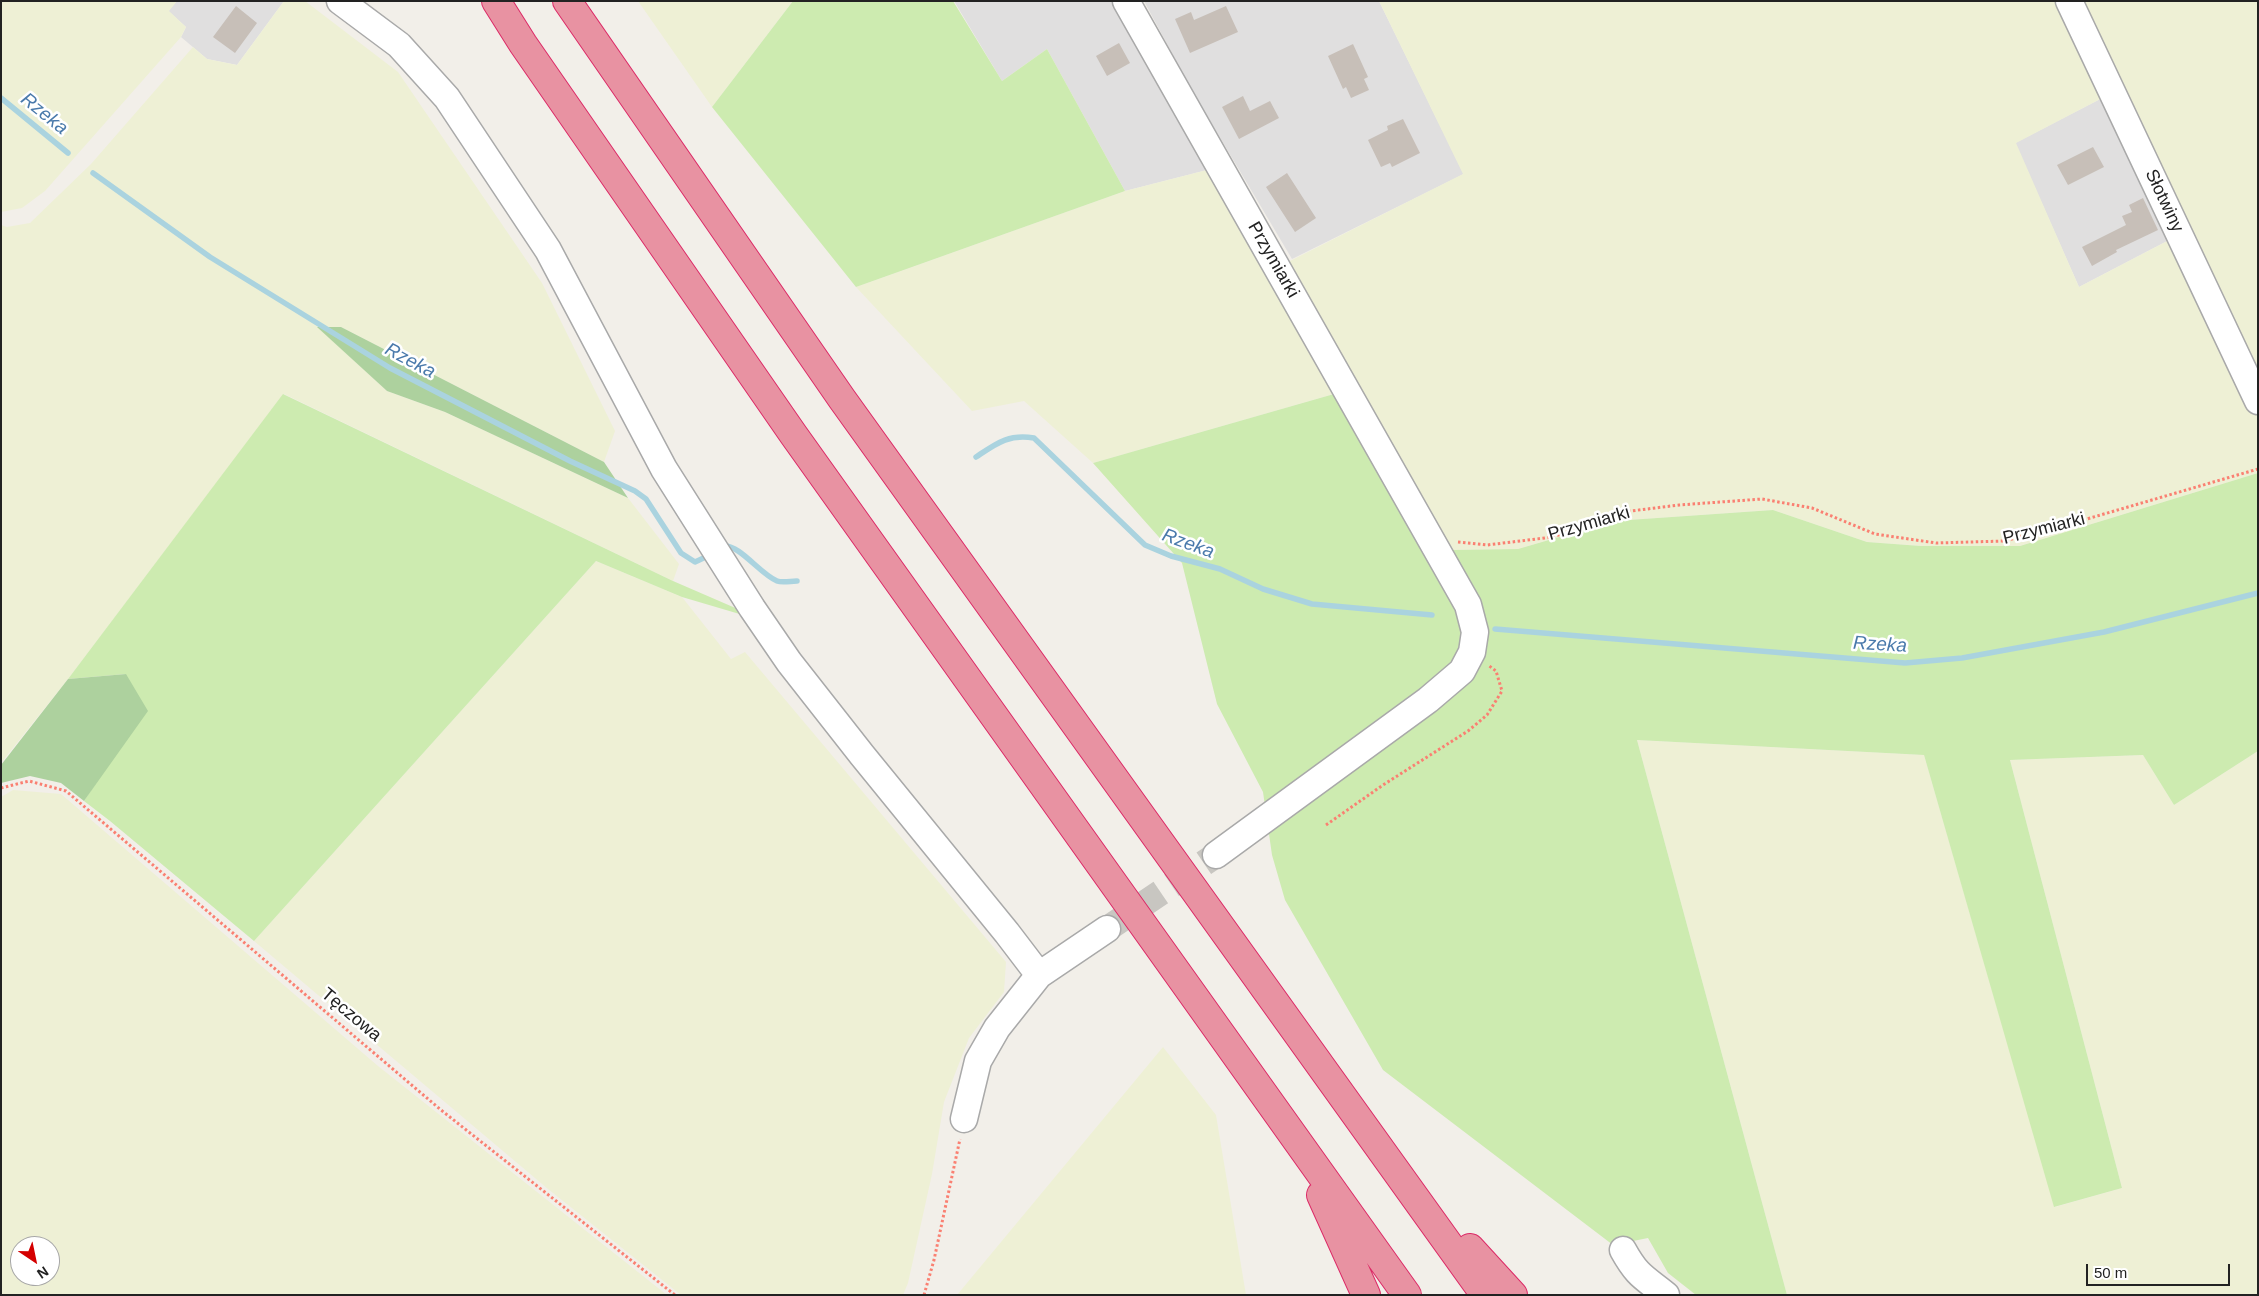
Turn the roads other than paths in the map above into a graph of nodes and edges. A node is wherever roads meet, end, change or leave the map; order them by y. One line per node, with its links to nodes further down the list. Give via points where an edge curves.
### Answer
1 (340, 1): 9 (street, via 399,45 447,98 548,250 664,470 752,608 862,755)
2 (496, 1): 11 (highway, via 793,434)
3 (567, 1): 12 (highway, via 842,399)
4 (1126, 1): 7 (street, Przymiarki, via 1429,534 1468,605 1475,632 1472,652 1462,670 1428,700)
5 (2070, 1): 6 (street, Słotwiny)
6 (2258, 401)
7 (1216, 855)
8 (1107, 930): 9 (street)
9 (1039, 976): 10 (street, via 997,1028 978,1061)
10 (964, 1119)
11 (1297, 1141): 14 (highway); 15 (highway)
12 (1387, 1159): 16 (highway); 17 (highway)
13 (1623, 1250): 18 (street, via 1634,1270)
14 (1366, 1295)
15 (1407, 1295)
16 (1486, 1295)
17 (1513, 1295)
18 (1666, 1295)

